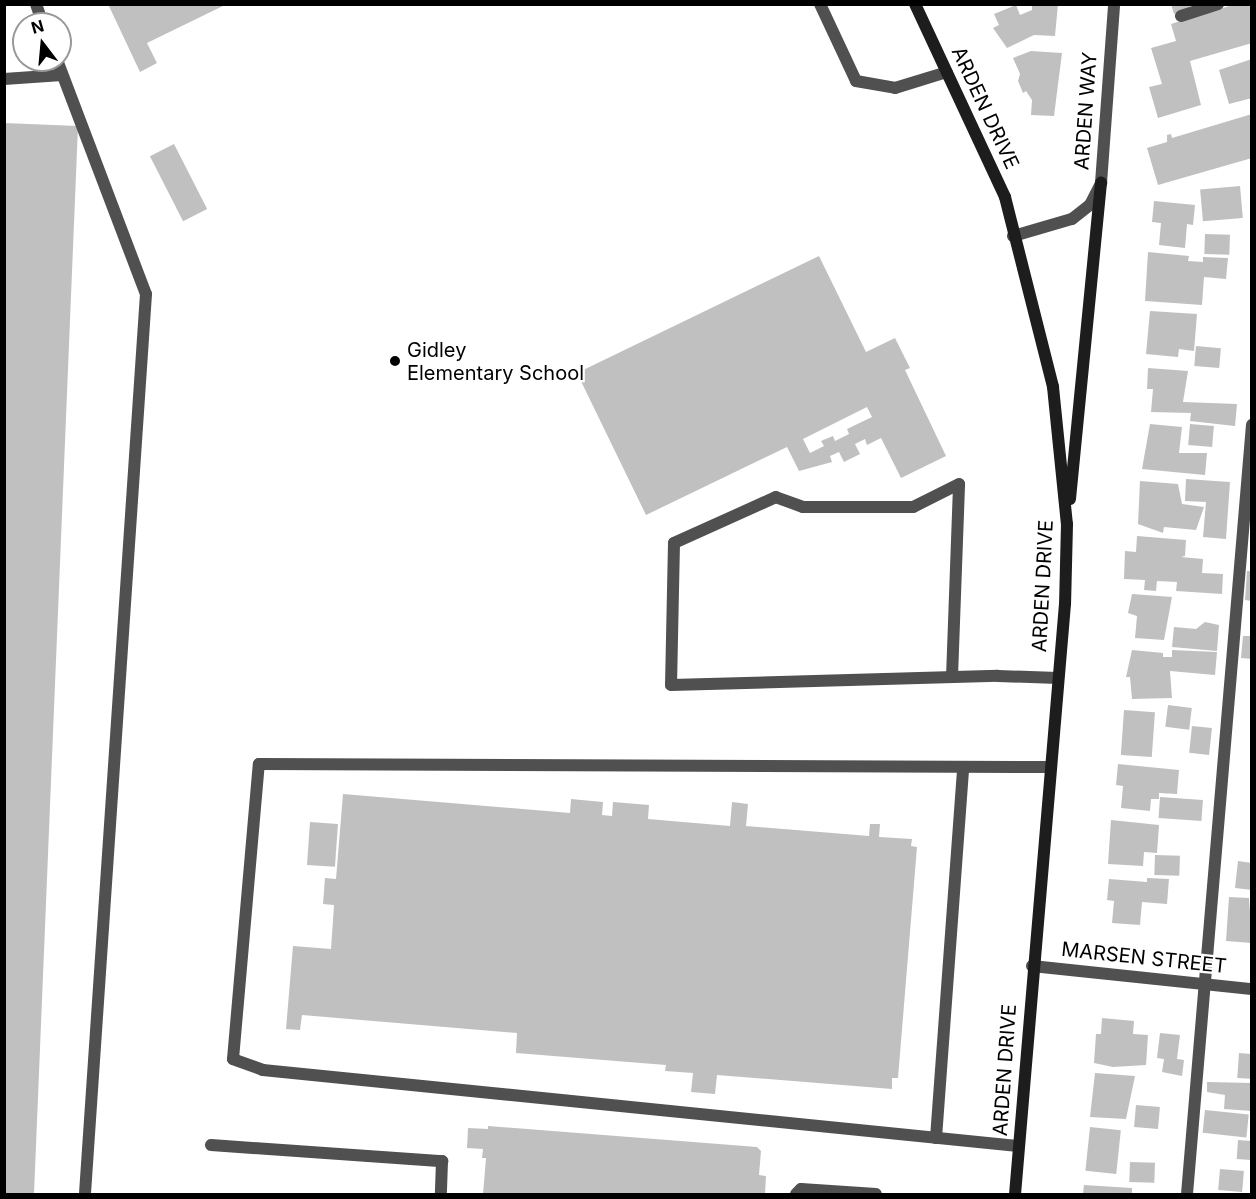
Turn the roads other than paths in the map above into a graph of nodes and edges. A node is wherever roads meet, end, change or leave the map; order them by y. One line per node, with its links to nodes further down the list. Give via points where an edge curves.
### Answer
1 (820, 4): 7 (street, via 856,81 895,88)
2 (915, 4): 7 (street, ARDEN DRIVE)
3 (1114, 4): 10 (street, ARDEN WAY)
4 (1218, 4): 5 (street)
5 (1182, 16)
6 (61, 72): 8 (street)
7 (947, 72): 11 (street, ARDEN DRIVE, via 1005,197)
8 (62, 75): 9 (street); 24 (street, via 146,294)
9 (4, 80)
10 (1101, 183): 11 (street, ARDEN WAY, via 1090,205 1072,219); 13 (street)
11 (1013, 236): 13 (street, ARDEN DRIVE, via 1053,387)
12 (1251, 425): 19 (street)
13 (1067, 524): 15 (street, ARDEN DRIVE)
14 (952, 677): 14 (street, via 671,685 674,543 776,497 803,507 913,507 959,484); 15 (street)
15 (1058, 678): 17 (street, ARDEN DRIVE)
16 (963, 766): 17 (street); 21 (street); 21 (street, via 259,764 233,1059 263,1070)
17 (1050, 767): 18 (street, ARDEN DRIVE)
18 (1032, 966): 19 (street, MARSEN STREET); 23 (street, ARDEN DRIVE)
19 (1205, 985): 20 (street, MARSEN STREET); 29 (street)
20 (1251, 989)
21 (936, 1138): 23 (street)
22 (211, 1145): 25 (street, via 442,1161)
23 (1018, 1146): 28 (street, ARDEN DRIVE)
24 (85, 1194)
25 (441, 1194)
26 (796, 1194): 27 (street, via 801,1189)
27 (876, 1194)
28 (1015, 1194)
29 (1187, 1194)

